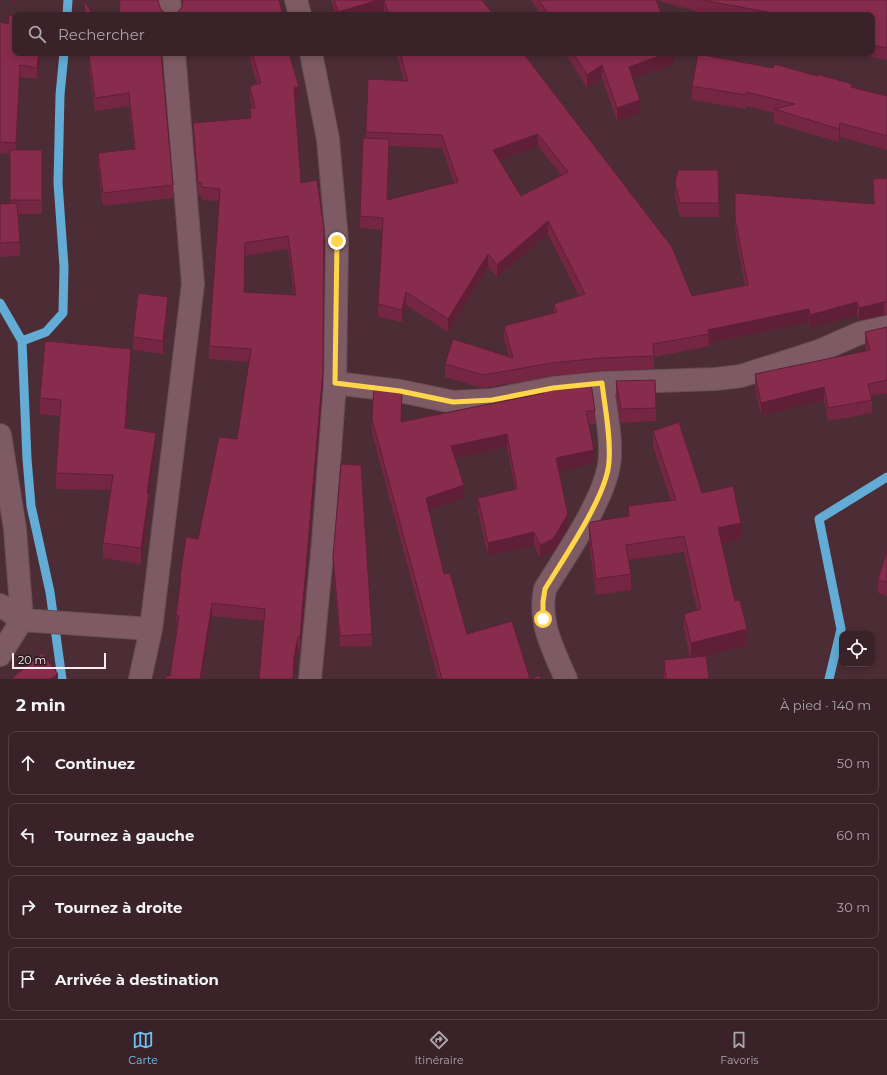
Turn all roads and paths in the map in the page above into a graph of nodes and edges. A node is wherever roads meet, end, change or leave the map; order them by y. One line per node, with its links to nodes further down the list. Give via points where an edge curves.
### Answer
1 (170, 0): 3 (street)
2 (296, 0): 4 (street)
3 (171, 12)
4 (299, 12)
5 (174, 56): 13 (street, via 193,284)
6 (312, 56): 8 (street, via 328,139 337,241)
7 (887, 327): 9 (street, via 860,333 819,351 741,376)
8 (335, 383): 9 (street, via 400,391 453,402 492,400 553,388); 16 (street)
9 (602, 383): 17 (street, via 610,448 606,478 585,522 545,589 543,602 543,619 548,639)
10 (0, 435): 12 (street)
11 (0, 605): 12 (street)
12 (31, 620): 13 (street); 14 (street)
13 (151, 629): 15 (street)
14 (0, 654)
15 (140, 679)
16 (310, 679)
17 (566, 679)

